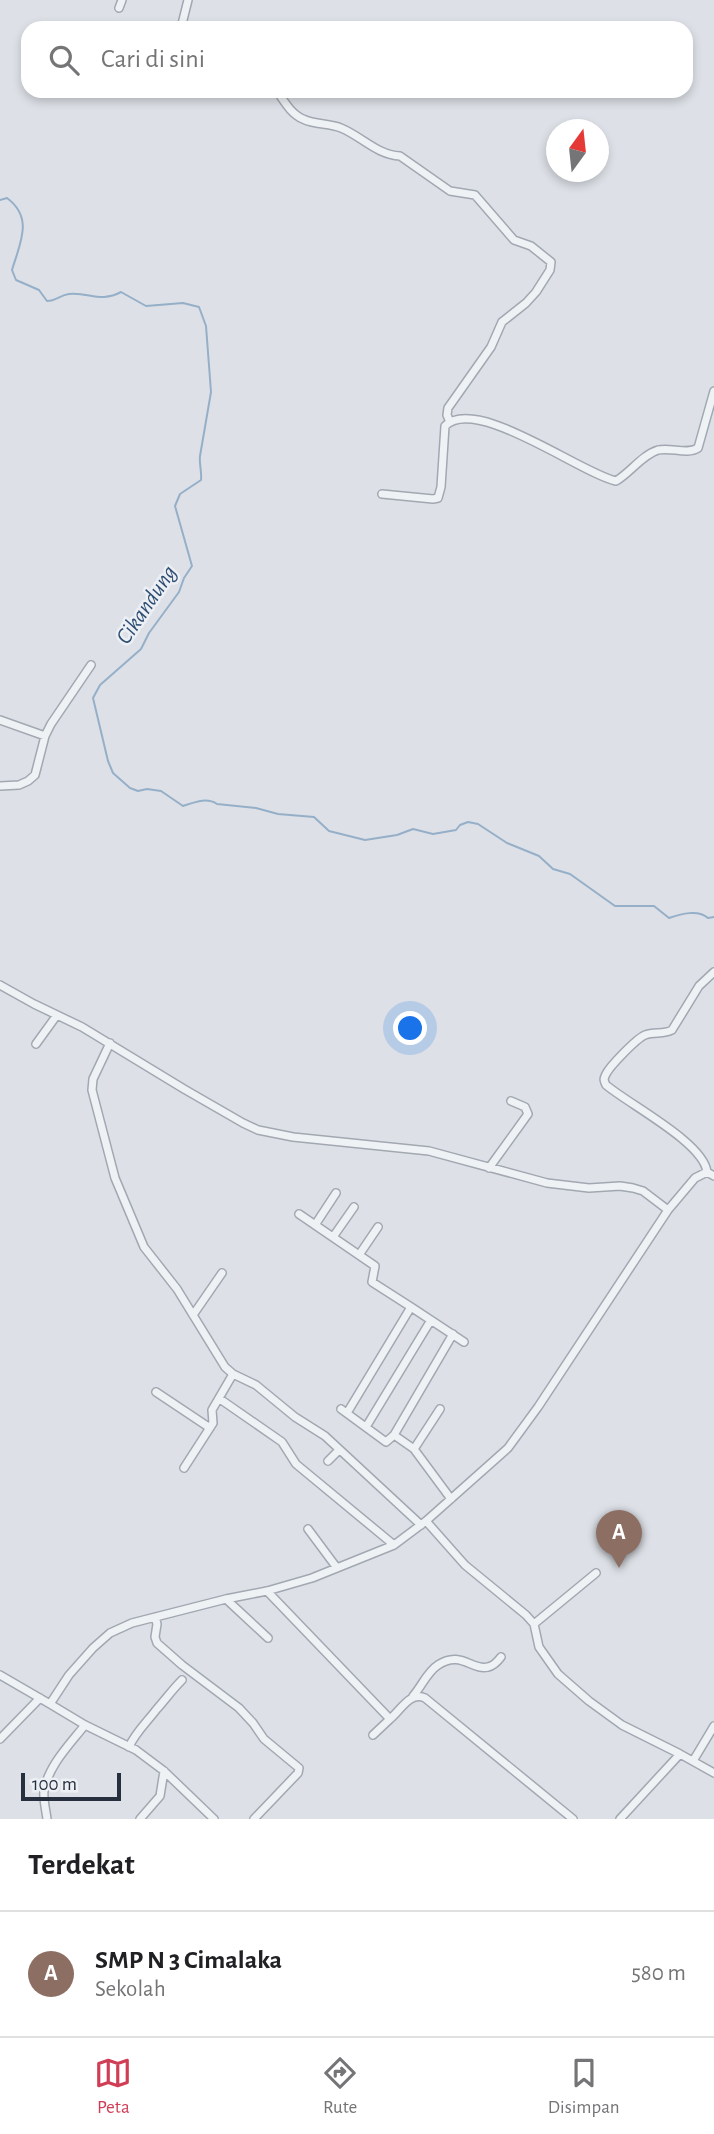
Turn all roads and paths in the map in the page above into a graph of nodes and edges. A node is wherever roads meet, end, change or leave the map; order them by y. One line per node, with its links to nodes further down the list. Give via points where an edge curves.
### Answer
1 (188, 0): 2 (street)
2 (183, 21)
3 (282, 98): 5 (street, via 301,119 342,128 378,150 400,156 450,191 475,195 514,240 531,246 551,262 536,292 502,322 491,347 448,408)
4 (714, 391): 5 (street, via 698,448 653,452 616,481 499,425)
5 (450, 422): 6 (street, via 438,498)
6 (382, 494)
7 (91, 665): 9 (street)
8 (0, 720): 9 (street)
9 (45, 736): 10 (street, via 32,778 19,785)
10 (0, 786)
11 (714, 972): 18 (street, via 699,986 671,1030 640,1038 604,1081 687,1141)
12 (0, 985): 13 (street)
13 (57, 1016): 14 (street); 15 (street)
14 (110, 1043): 17 (street, via 258,1130 429,1151); 29 (street, via 92,1084 106,1149 144,1247)
15 (36, 1044)
16 (511, 1101): 17 (street, via 525,1107 528,1114)
17 (489, 1168): 21 (street, via 575,1187 633,1188)
18 (710, 1174): 21 (street, via 695,1178)
19 (336, 1193): 23 (street)
20 (354, 1207): 25 (street)
21 (668, 1210): 44 (street, via 508,1448)
22 (299, 1214): 23 (street)
23 (315, 1225): 25 (street)
24 (378, 1227): 26 (street)
25 (332, 1237): 26 (street)
26 (359, 1255): 28 (street, via 375,1266 372,1282)
27 (222, 1273): 29 (street)
28 (411, 1307): 30 (street); 37 (street, via 344,1411)
29 (193, 1315): 33 (street)
30 (431, 1320): 31 (street); 37 (street)
31 (453, 1334): 32 (street); 39 (street)
32 (464, 1342)
33 (233, 1374): 35 (street); 41 (street, via 256,1385)
34 (156, 1392): 38 (street)
35 (220, 1399): 38 (street, via 212,1410); 47 (street, via 282,1442 296,1464)
36 (440, 1409): 40 (street)
37 (366, 1427): 39 (street, via 386,1442)
38 (210, 1428): 43 (street)
39 (394, 1435): 40 (street)
40 (414, 1449): 44 (street)
41 (339, 1450): 42 (street); 45 (street)
42 (327, 1461)
43 (184, 1468)
44 (451, 1499): 45 (street)
45 (424, 1523): 47 (street); 53 (street)
46 (309, 1529): 48 (street)
47 (394, 1545): 48 (street)
48 (337, 1568): 50 (street)
49 (596, 1573): 53 (street)
50 (267, 1591): 51 (street); 61 (street)
51 (226, 1600): 52 (street); 54 (street)
52 (155, 1617): 60 (street, via 110,1633 69,1675); 74 (street, via 158,1643 239,1709 264,1739 299,1768)
53 (534, 1624): 67 (street, via 539,1647 558,1674 622,1725)
54 (268, 1638)
55 (502, 1657): 58 (street, via 485,1668 464,1660 437,1665)
56 (0, 1675): 59 (street)
57 (182, 1680): 66 (street, via 167,1693)
58 (412, 1696): 61 (street); 75 (street, via 428,1699)
59 (40, 1698): 60 (street); 65 (street)
60 (50, 1704): 62 (street)
61 (390, 1719): 64 (street)
62 (85, 1725): 66 (street); 71 (street, via 46,1785)
63 (714, 1726): 68 (street)
64 (373, 1735)
65 (0, 1739)
66 (129, 1746): 69 (street)
67 (680, 1754): 68 (street); 76 (street)
68 (693, 1761): 70 (street)
69 (164, 1771): 72 (street, via 160,1796); 73 (street)
70 (714, 1773)
71 (47, 1819)
72 (140, 1819)
73 (214, 1819)
74 (254, 1819)
75 (573, 1819)
76 (620, 1819)

